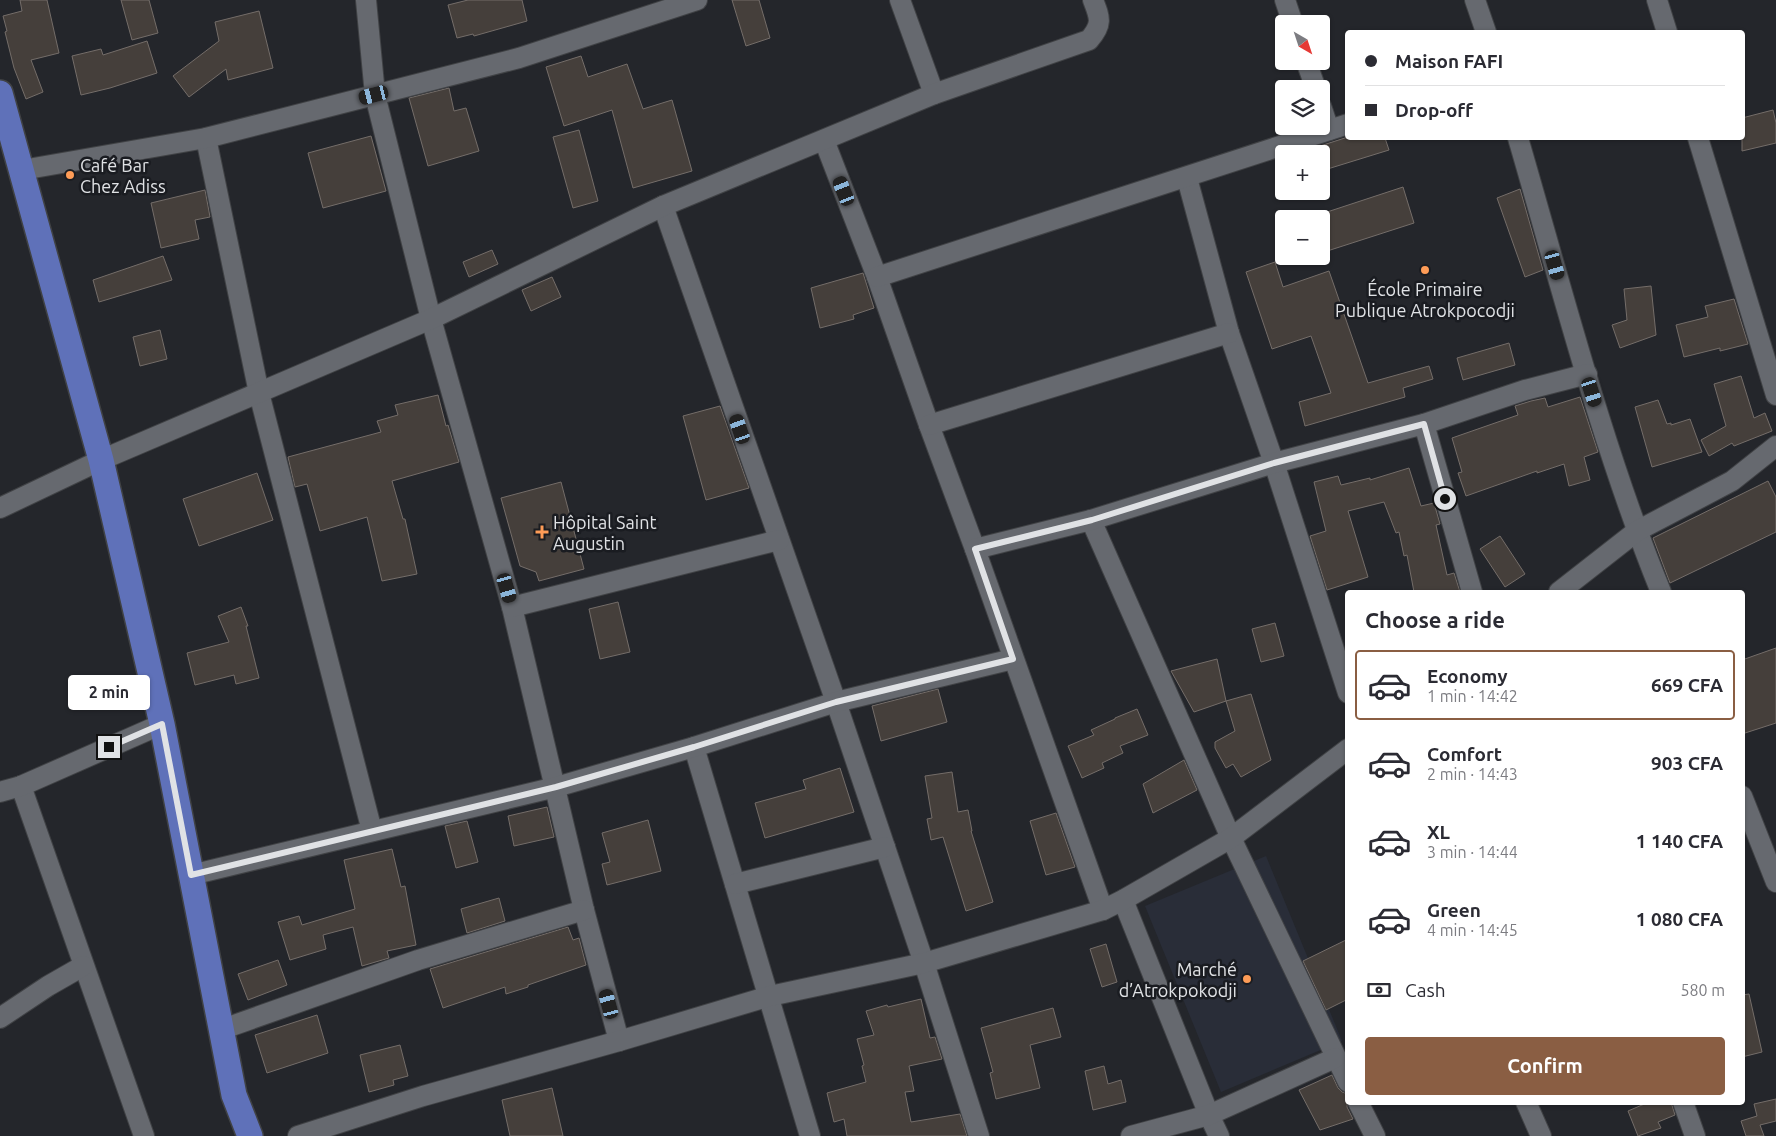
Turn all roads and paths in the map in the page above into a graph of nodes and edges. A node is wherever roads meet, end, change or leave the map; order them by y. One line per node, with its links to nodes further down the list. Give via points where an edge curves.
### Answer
1 (366, 0): 13 (street)
2 (697, 0): 13 (street, via 519,58)
3 (900, 0): 12 (street)
4 (1094, 0): 12 (street, via 1100,25 1089,40)
5 (1286, 0): 8 (street)
6 (1475, 0): 9 (street)
7 (1657, 0): 10 (street)
8 (1291, 15)
9 (1485, 30)
10 (1666, 30)
11 (0, 93): 20 (main road)
12 (934, 94): 17 (street)
13 (374, 95): 16 (street); 24 (street)
14 (1330, 117): 15 (street)
15 (1338, 127): 21 (street)
16 (206, 138): 20 (street); 27 (street)
17 (824, 140): 22 (street); 23 (street)
18 (1519, 140): 26 (street)
19 (1699, 140): 28 (street)
20 (22, 170): 32 (main road)
21 (1187, 178): 23 (street); 25 (street)
22 (663, 206): 24 (street); 37 (street)
23 (877, 277): 30 (street)
24 (431, 319): 27 (street); 42 (street)
25 (1229, 333): 30 (street); 33 (street)
26 (1587, 374): 29 (street, via 1525,390); 36 (street)
27 (259, 393): 32 (street); 53 (street)
28 (1776, 395)
29 (1424, 424): 33 (street); 39 (street)
30 (929, 425): 38 (street)
31 (1776, 446): 36 (street, via 1732,481)
32 (101, 460): 34 (street); 46 (main road)
33 (1274, 463): 35 (street); 44 (street)
34 (0, 508)
35 (1092, 520): 38 (street); 54 (street)
36 (1637, 531): 40 (street); 41 (street)
37 (779, 540): 42 (street); 45 (street)
38 (975, 549): 43 (street)
39 (1471, 590)
40 (1562, 590)
41 (1660, 590)
42 (512, 607): 50 (street)
43 (1013, 659): 45 (street); 61 (street)
44 (1345, 684)
45 (836, 702): 47 (street); 55 (street)
46 (162, 724): 49 (street); 56 (main road)
47 (694, 747): 50 (street); 58 (street)
48 (1345, 751): 54 (street)
49 (21, 786): 51 (street); 63 (street)
50 (556, 787): 53 (street); 60 (street)
51 (0, 792)
52 (1745, 804): 57 (street)
53 (372, 830): 56 (street)
54 (1231, 838): 59 (street); 68 (street)
55 (885, 847): 58 (street); 62 (street)
56 (191, 875): 66 (main road)
57 (1776, 882)
58 (735, 884): 64 (street)
59 (1123, 900): 61 (street); 73 (street)
60 (584, 910): 66 (street, via 418,960); 67 (street)
61 (1103, 910): 62 (street)
62 (924, 964): 64 (street); 78 (street)
63 (83, 966): 65 (street); 74 (street)
64 (770, 996): 67 (street); 77 (street)
65 (0, 1018)
66 (220, 1030): 75 (main road, via 234,1095)
67 (619, 1041): 76 (street, via 423,1096)
68 (1335, 1058): 69 (street); 73 (street)
69 (1345, 1076)
70 (1360, 1105): 81 (street)
71 (1527, 1105): 82 (street)
72 (1684, 1105): 83 (street)
73 (1209, 1115): 79 (street); 80 (street)
74 (144, 1136)
75 (250, 1136)
76 (298, 1136)
77 (810, 1136)
78 (979, 1136)
79 (1131, 1136)
80 (1219, 1136)
81 (1375, 1136)
82 (1541, 1136)
83 (1695, 1136)

